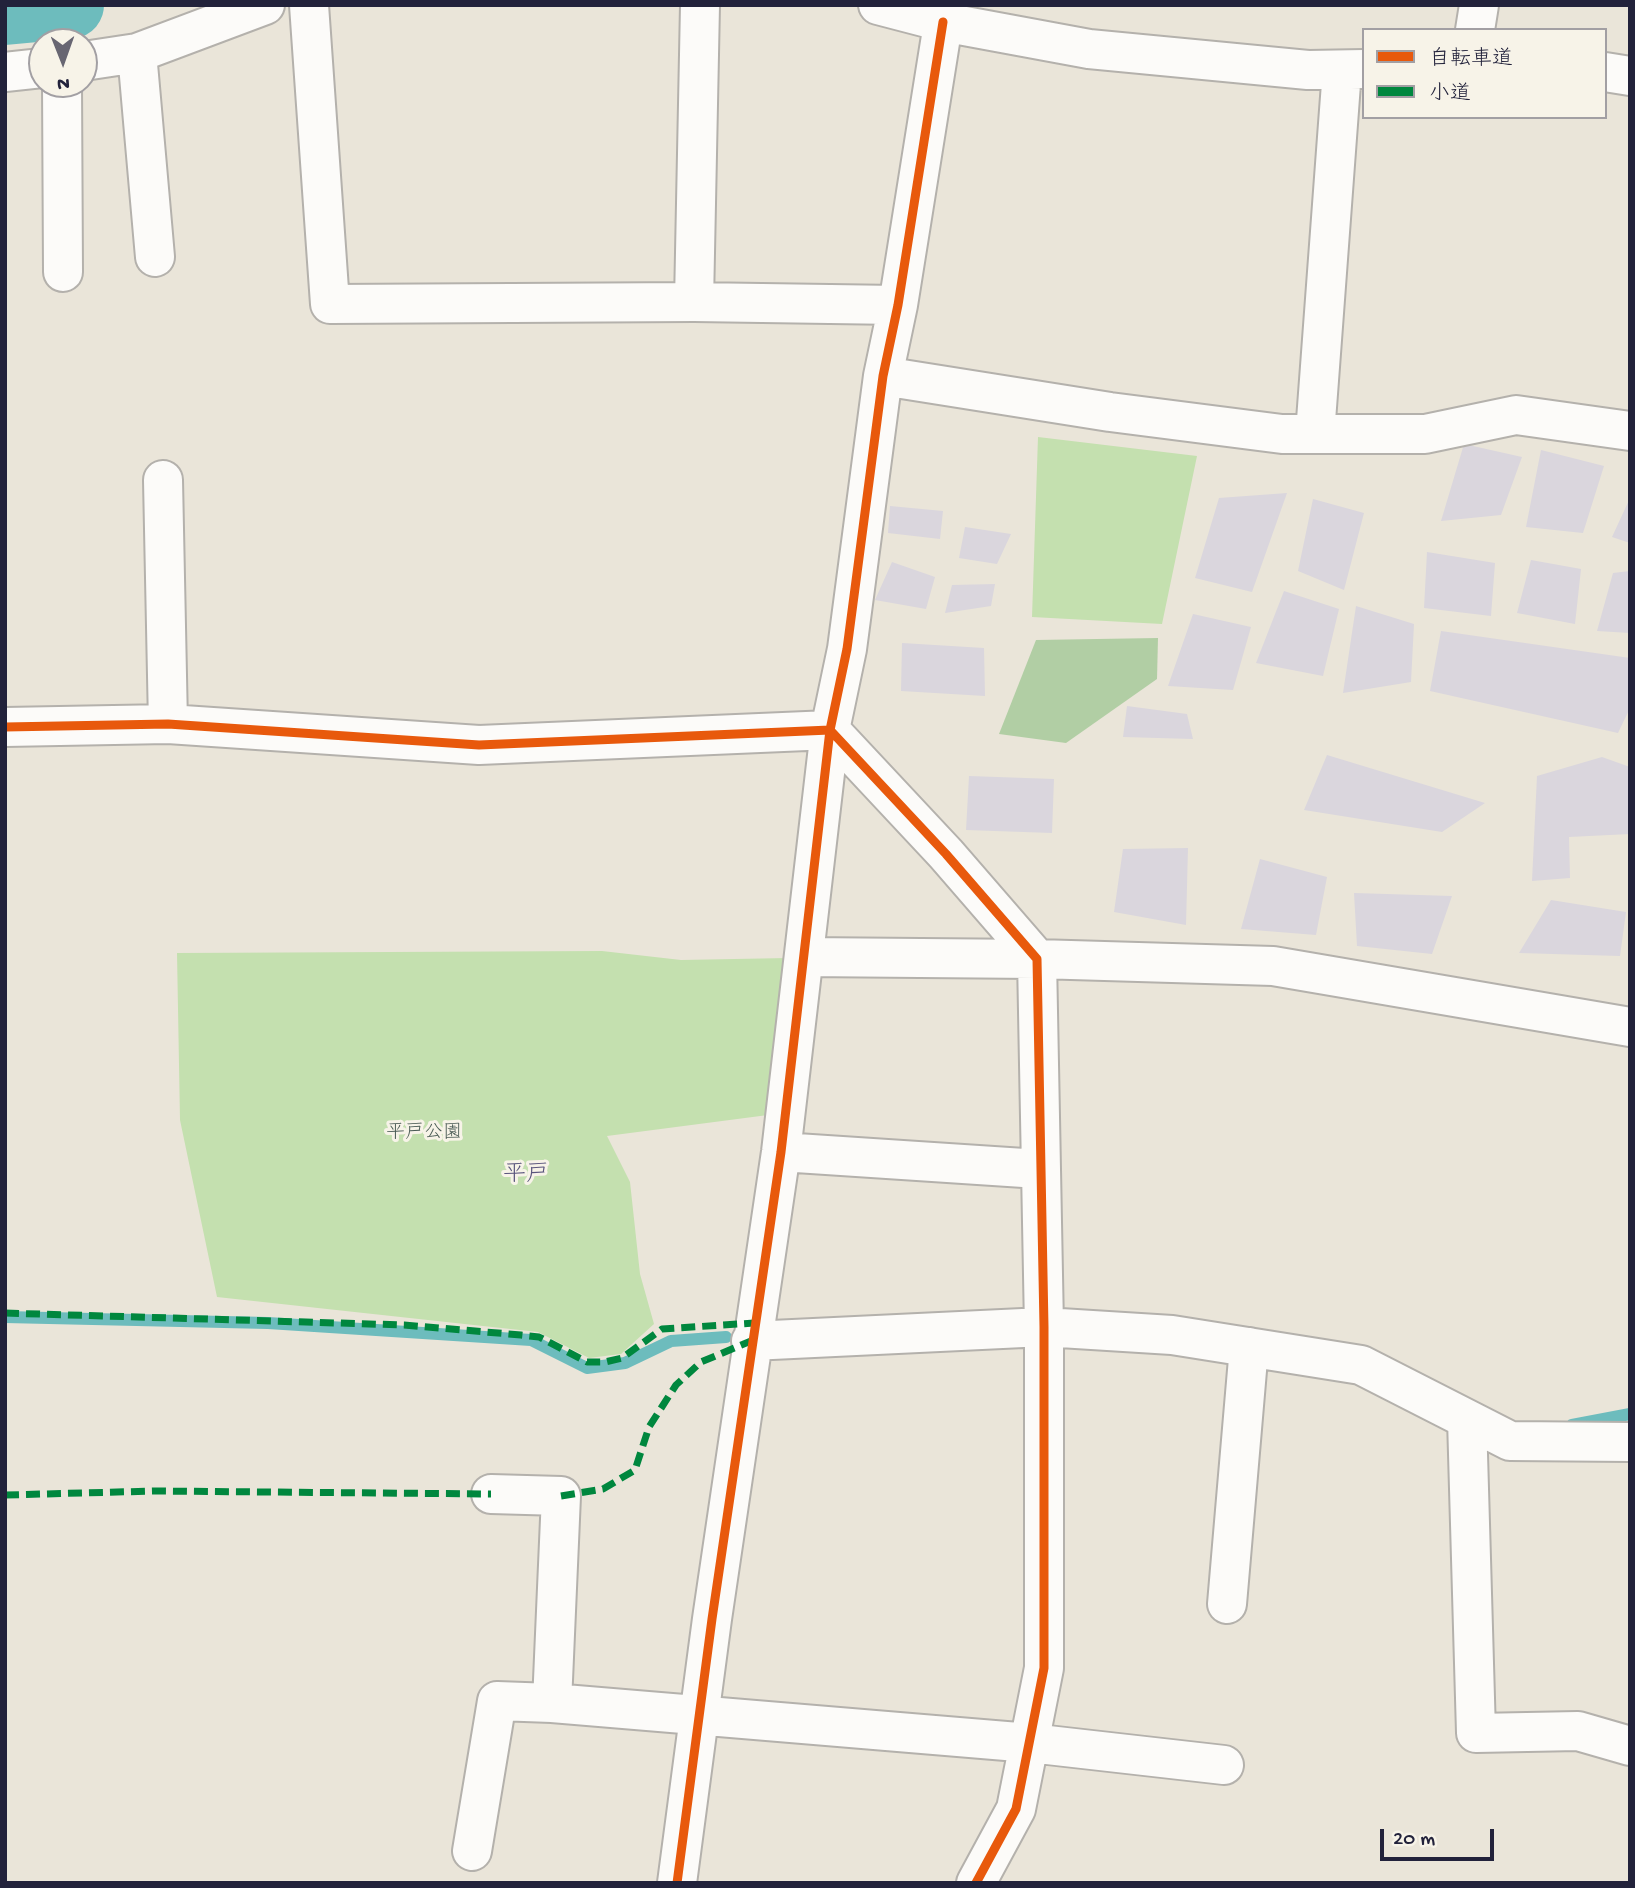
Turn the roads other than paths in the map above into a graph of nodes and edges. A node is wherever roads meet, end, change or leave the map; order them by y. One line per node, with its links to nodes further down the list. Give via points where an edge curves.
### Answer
1 (265, 5): 8 (street)
2 (309, 5): 18 (street, via 330,304)
3 (700, 5): 18 (street)
4 (878, 5): 6 (street)
5 (1479, 5): 7 (street)
6 (944, 14): 11 (street, via 1089,49 1308,70); 19 (street)
7 (1475, 28)
8 (137, 53): 9 (street); 16 (street)
9 (98, 59)
10 (28, 70): 12 (street)
11 (1353, 70): 22 (street)
12 (5, 72)
13 (1607, 72): 14 (street)
14 (1630, 76)
15 (62, 98): 17 (street)
16 (155, 257)
17 (63, 272)
18 (694, 302): 19 (street)
19 (898, 305): 20 (street)
20 (883, 376): 22 (street, via 1110,412 1282,434); 26 (street, via 848,649)
21 (1630, 431): 22 (street, via 1516,415 1425,434)
22 (1315, 434)
23 (163, 480): 24 (street)
24 (168, 724): 25 (street); 26 (street, via 479,745)
25 (5, 727)
26 (830, 730): 27 (street); 28 (street)
27 (804, 957): 28 (street); 30 (street)
28 (1037, 959): 29 (street, via 1273,965); 31 (street)
29 (1630, 1027)
30 (781, 1152): 31 (street); 33 (street)
31 (1039, 1169): 32 (street)
32 (1044, 1327): 33 (street); 34 (street, via 1172,1335); 41 (street, via 1044,1668)
33 (751, 1341): 40 (street)
34 (1249, 1347): 35 (street, via 1361,1365); 38 (street)
35 (1467, 1419): 36 (street, via 1510,1441); 42 (street, via 1476,1733 1578,1731)
36 (1630, 1442)
37 (491, 1494): 39 (street, via 561,1496)
38 (1227, 1604)
39 (552, 1703): 40 (street); 44 (street, via 497,1701)
40 (699, 1716): 41 (street); 45 (street)
41 (1030, 1743): 43 (street); 46 (street, via 1016,1809)
42 (1630, 1746)
43 (1224, 1765)
44 (472, 1851)
45 (677, 1883)
46 (976, 1883)

